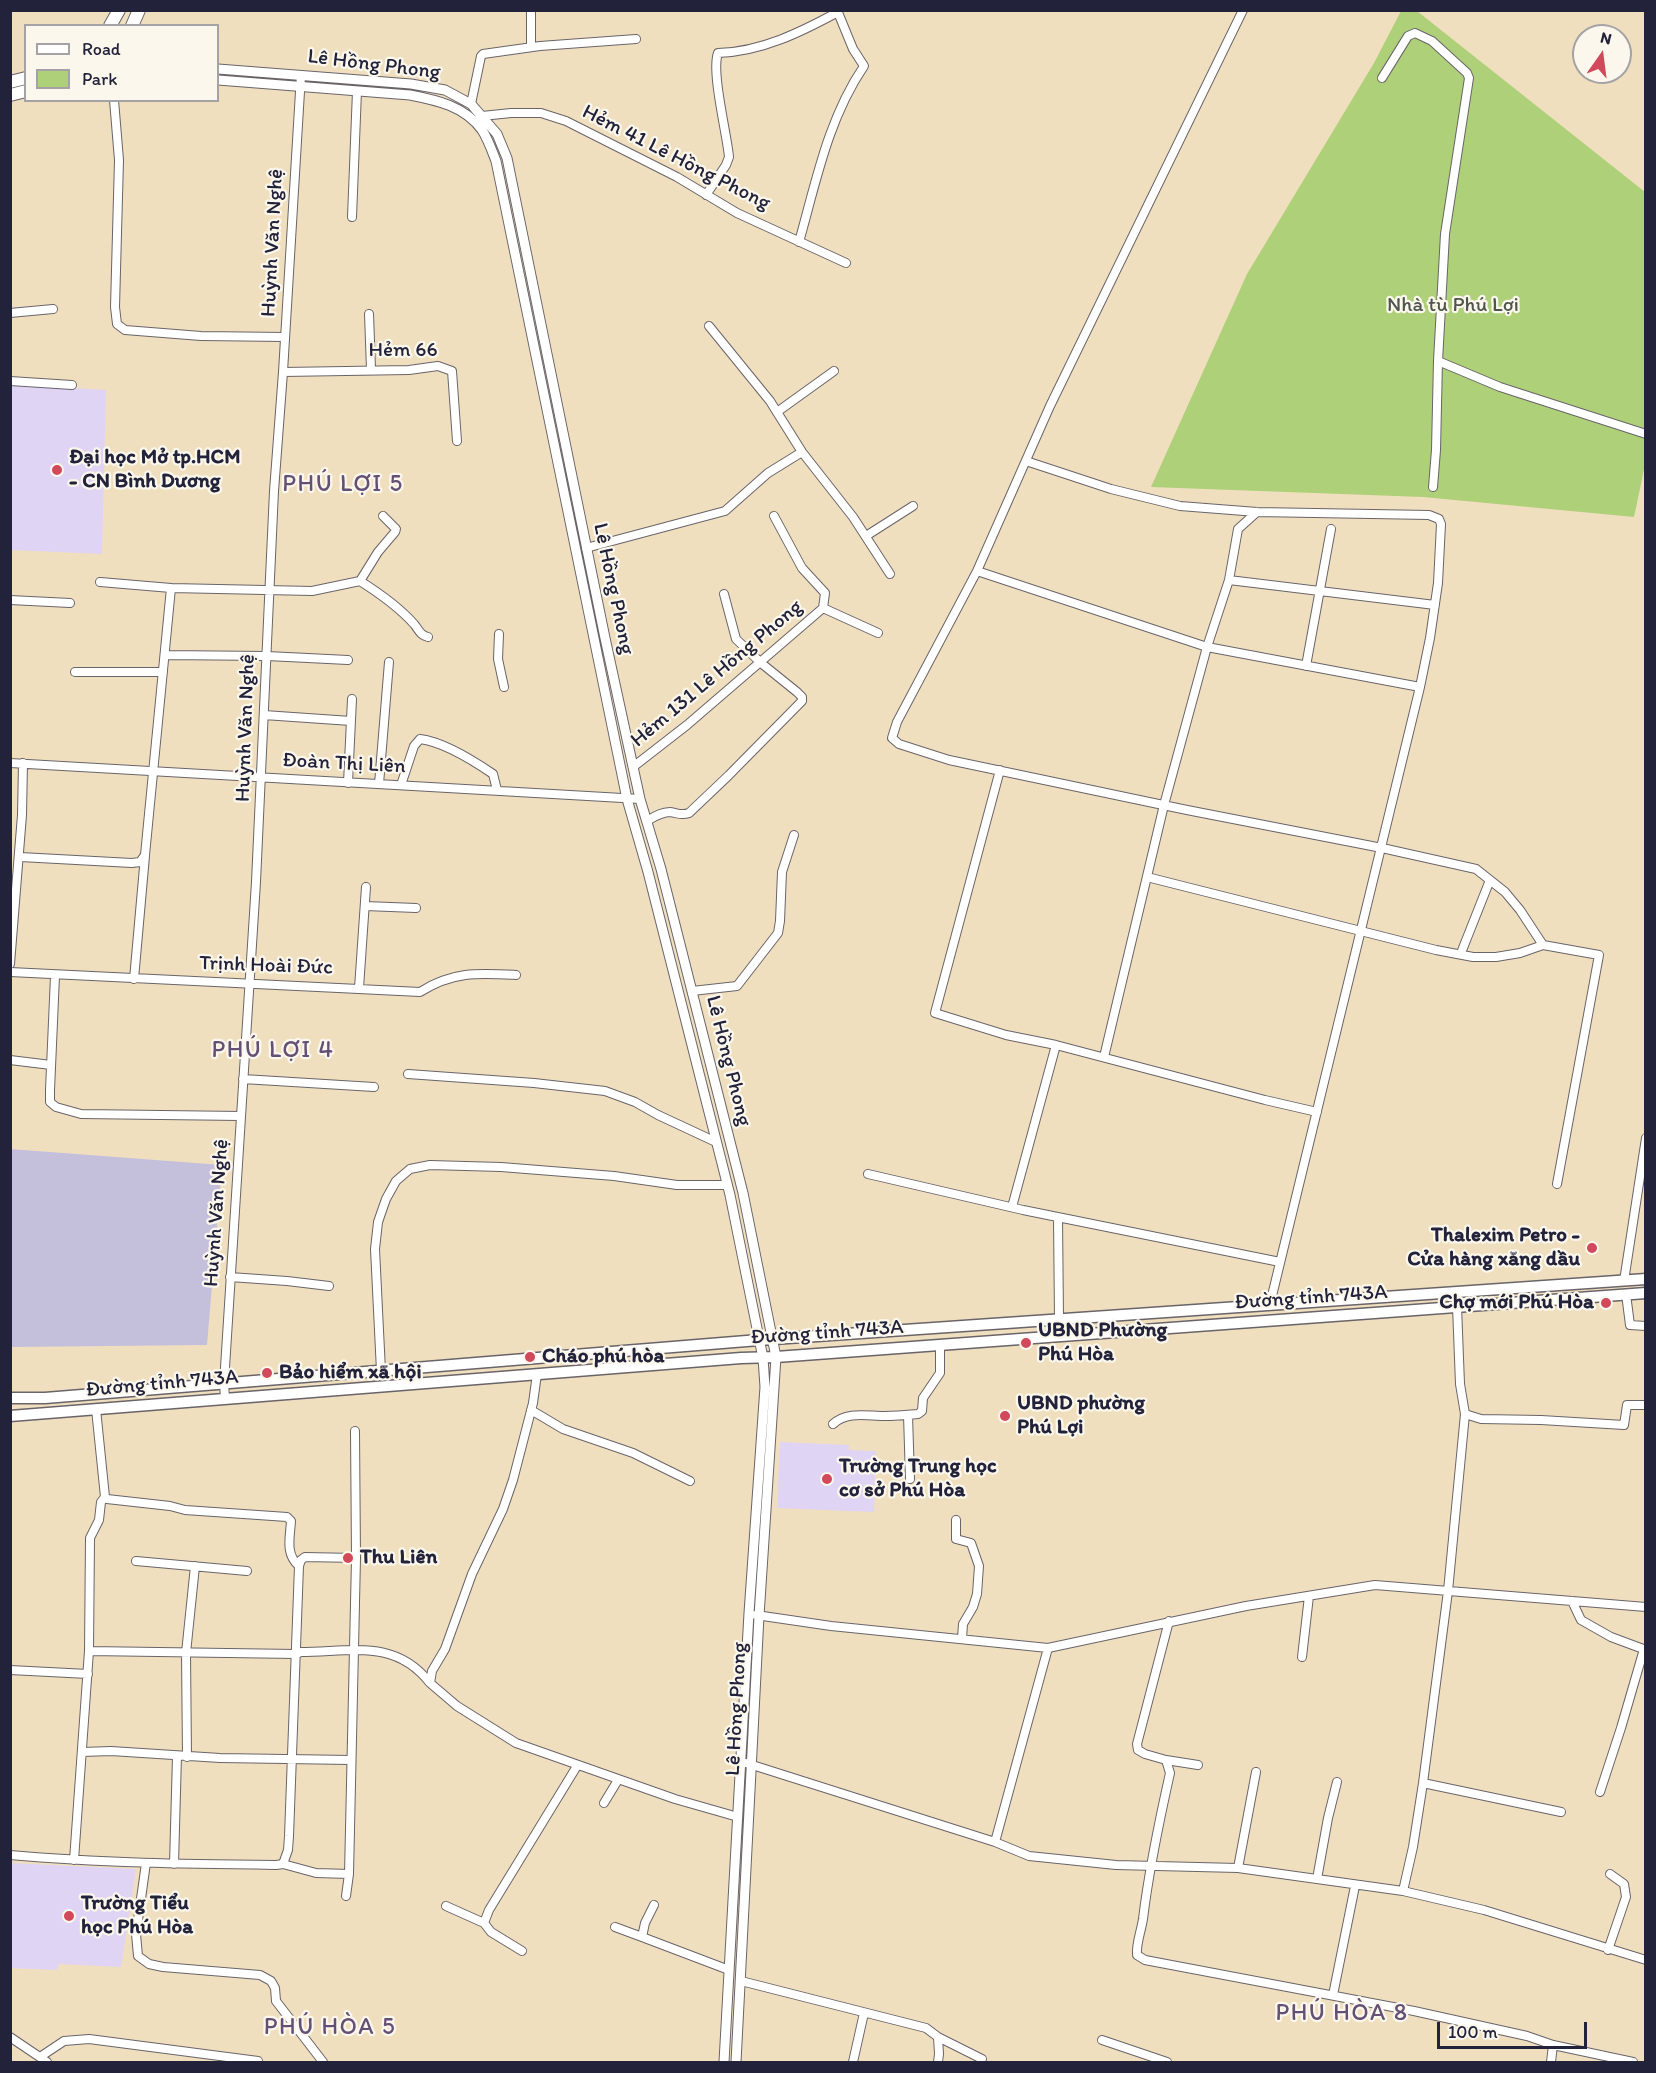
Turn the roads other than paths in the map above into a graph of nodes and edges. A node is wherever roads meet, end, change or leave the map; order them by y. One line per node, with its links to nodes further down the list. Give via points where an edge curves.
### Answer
1 (119, 10): 6 (main road)
2 (139, 10): 7 (main road)
3 (531, 10): 9 (street)
4 (1243, 10): 38 (street)
5 (837, 11): 19 (street, via 788,37 718,53 717,75 729,157); 21 (street, via 864,66 831,129)
6 (111, 24)
7 (133, 24)
8 (636, 39): 9 (street)
9 (531, 47): 17 (street, via 483,54)
10 (219, 69): 11 (street, Lê Hồng Phong)
11 (301, 75): 14 (street, Huỳnh Văn Nghệ); 17 (street, Lê Hồng Phong, via 411,84 445,90)
12 (1382, 78): 28 (street, via 1408,36 1415,33 1469,75 1445,234)
13 (219, 80): 14 (street, Lê Hồng Phong)
14 (300, 86): 15 (street, Lê Hồng Phong); 27 (street, Huỳnh Văn Nghệ)
15 (357, 91): 20 (street); 87 (street, Lê Hồng Phong, via 441,101 465,113 482,130 496,161)
16 (114, 102): 27 (street, via 119,160 117,324 125,330 201,336)
17 (471, 104): 18 (street, Lê Hồng Phong)
18 (482, 116): 19 (street, Hẻm 41 Lê Hồng Phong, via 541,113 566,121); 46 (street, Lê Hồng Phong, via 497,134 507,158)
19 (706, 195): 21 (street, Hẻm 41 Lê Hồng Phong)
20 (352, 217)
21 (799, 242): 22 (street, Hẻm 41 Lê Hồng Phong)
22 (846, 263)
23 (53, 309): 24 (street)
24 (10, 313)
25 (369, 314): 29 (street)
26 (709, 326): 34 (street)
27 (285, 337): 31 (street, Huỳnh Văn Nghệ)
28 (1438, 361): 35 (street, via 1500,387); 39 (street)
29 (371, 369): 31 (street, Hẻm 66); 36 (street, Hẻm 66, via 438,366 452,371)
30 (834, 371): 34 (street)
31 (283, 372): 53 (street, Huỳnh Văn Nghệ)
32 (10, 381): 33 (street)
33 (72, 385)
34 (777, 412): 37 (street)
35 (1646, 434)
36 (457, 441)
37 (801, 452): 45 (street); 46 (street, via 768,473 725,511)
38 (1026, 461): 41 (street, via 1110,489 1180,506); 47 (street)
39 (1433, 487)
40 (913, 506): 45 (street)
41 (1257, 512): 49 (street, via 1238,529); 58 (street, via 1439,519)
42 (383, 516): 50 (street, via 394,525 395,532)
43 (774, 516): 59 (street, Hẻm 131 Lê Hồng Phong, via 802,568 825,593)
44 (1331, 529): 54 (street)
45 (866, 536): 48 (street)
46 (586, 548): 79 (street, Lê Hồng Phong)
47 (977, 571): 63 (street); 81 (street, via 892,736 899,744 949,760)
48 (890, 574)
49 (1229, 580): 54 (street); 63 (street)
50 (360, 581): 53 (street, via 312,591); 62 (street, via 382,595)
51 (100, 582): 52 (street)
52 (171, 588): 53 (street); 64 (street)
53 (269, 590): 65 (street, Huỳnh Văn Nghệ)
54 (1320, 591): 58 (street); 69 (street)
55 (724, 594): 68 (street, via 736,639)
56 (10, 600): 57 (street)
57 (70, 603)
58 (1435, 605): 73 (street)
59 (824, 608): 60 (street); 68 (street, Hẻm 131 Lê Hồng Phong)
60 (878, 633)
61 (499, 634): 72 (street, via 498,659)
62 (428, 637)
63 (1207, 647): 69 (street); 89 (street)
64 (165, 655): 65 (street); 71 (street)
65 (267, 657): 66 (street); 75 (street, Huỳnh Văn Nghệ)
66 (348, 660)
67 (389, 662): 84 (street)
68 (761, 663): 79 (street, Hẻm 131 Lê Hồng Phong); 90 (street, via 797,692 802,702 689,813 665,812)
69 (1306, 666): 73 (street)
70 (75, 672): 71 (street)
71 (163, 672): 80 (street)
72 (504, 687)
73 (1420, 687): 92 (street)
74 (352, 699): 76 (street)
75 (264, 715): 76 (street); 82 (street, Huỳnh Văn Nghệ)
76 (351, 721): 83 (street)
77 (10, 763): 78 (street, Đoàn Thị Liên)
78 (23, 763): 80 (street, Đoàn Thị Liên); 94 (street)
79 (633, 767): 88 (street, Lê Hồng Phong)
80 (155, 770): 82 (street, Đoàn Thị Liên); 93 (street)
81 (1000, 770): 89 (street); 112 (street, via 935,1013 1006,1035)
82 (262, 778): 83 (street, Đoàn Thị Liên); 109 (street, Huỳnh Văn Nghệ)
83 (348, 783): 84 (street, Đoàn Thị Liên)
84 (379, 784): 85 (street, Đoàn Thị Liên)
85 (401, 785): 86 (street, Đoàn Thị Liên); 86 (street, via 420,739 477,763 493,774)
86 (497, 790): 87 (street, Đoàn Thị Liên)
87 (627, 799): 88 (street, Đoàn Thị Liên); 122 (street, Lê Hồng Phong)
88 (640, 799): 90 (street, Lê Hồng Phong)
89 (1164, 805): 92 (street); 95 (street)
90 (647, 822): 111 (street, Lê Hồng Phong)
91 (794, 835): 111 (street, via 782,872 778,933 737,986)
92 (1382, 848): 96 (street, via 1476,869); 101 (street)
93 (145, 855): 94 (street, via 140,862 132,863); 108 (street)
94 (20, 857): 98 (street)
95 (1147, 877): 101 (street); 113 (street)
96 (1490, 880): 102 (street, via 1520,910); 103 (street)
97 (366, 887): 99 (street)
98 (14, 897): 104 (street)
99 (365, 906): 100 (street); 110 (street)
100 (416, 908)
101 (1362, 930): 103 (street); 119 (street)
102 (1544, 945): 103 (street, via 1496,957); 124 (street, via 1599,955)
103 (1461, 954)
104 (10, 964)
105 (10, 972): 107 (street, Trịnh Hoài Đức)
106 (516, 975): 110 (street, Trịnh Hoài Đức, via 467,973 420,992)
107 (55, 976): 108 (street, Trịnh Hoài Đức); 115 (street)
108 (134, 978): 109 (street, Trịnh Hoài Đức)
109 (250, 983): 110 (street, Trịnh Hoài Đức); 117 (street, Huỳnh Văn Nghệ)
110 (359, 988)
111 (692, 991): 144 (street, Lê Hồng Phong)
112 (1056, 1045): 113 (street); 126 (street)
113 (1104, 1057): 119 (street)
114 (10, 1060): 115 (street)
115 (51, 1065): 120 (street, via 50,1102 73,1112)
116 (408, 1074): 122 (street, via 605,1091)
117 (243, 1079): 118 (street); 120 (street, Huỳnh Văn Nghệ)
118 (374, 1087)
119 (1317, 1112): 128 (street)
120 (241, 1116): 129 (street, Huỳnh Văn Nghệ)
121 (1646, 1138): 131 (street)
122 (716, 1142): 125 (street, Lê Hồng Phong)
123 (868, 1174): 126 (street)
124 (1557, 1184)
125 (727, 1185): 145 (street, Lê Hồng Phong); 150 (street, via 677,1185 501,1167 430,1165 410,1169 396,1181 378,1222 375,1249)
126 (1012, 1207): 127 (street)
127 (1058, 1217): 128 (street); 139 (street)
128 (1280, 1262): 136 (street)
129 (230, 1277): 132 (street); 152 (street, Huỳnh Văn Nghệ)
130 (1646, 1279): 131 (main road, Đường tỉnh 743A)
131 (1624, 1281): 133 (main road, Đường tỉnh 743A); 135 (main road)
132 (329, 1286)
133 (1456, 1292): 136 (main road, Đường tỉnh 743A); 137 (main road)
134 (1646, 1293): 135 (main road, Đường tỉnh 743A)
135 (1626, 1294): 137 (main road, Đường tỉnh 743A); 142 (street, via 1630,1325)
136 (1270, 1304): 138 (main road, Đường tỉnh 743A); 140 (main road)
137 (1457, 1306): 140 (main road, Đường tỉnh 743A); 158 (street, via 1460,1384)
138 (1135, 1314): 139 (main road, Đường tỉnh 743A); 143 (main road)
139 (1059, 1319): 141 (main road, Đường tỉnh 743A)
140 (1271, 1320): 143 (main road, Đường tỉnh 743A)
141 (999, 1323): 144 (main road, Đường tỉnh 743A); 146 (main road)
142 (1646, 1326)
143 (1135, 1330): 146 (main road, Đường tỉnh 743A)
144 (774, 1339): 145 (main road, Đường tỉnh 743A); 148 (street, Lê Hồng Phong)
145 (759, 1340): 149 (street, Lê Hồng Phong); 150 (main road, Đường tỉnh 743A)
146 (999, 1340): 147 (main road, Đường tỉnh 743A)
147 (939, 1345): 148 (main road, Đường tỉnh 743A); 159 (street, via 940,1373 924,1398 922,1411)
148 (776, 1357): 149 (main road, Đường tỉnh 743A); 177 (street, Lê Hồng Phong)
149 (763, 1358): 151 (main road, Đường tỉnh 743A); 176 (street, Lê Hồng Phong, via 765,1387)
150 (381, 1371): 152 (main road, Đường tỉnh 743A)
151 (537, 1374): 154 (main road, Đường tỉnh 743A); 157 (street)
152 (224, 1383): 153 (main road, Đường tỉnh 743A); 154 (street, Huỳnh Văn Nghệ)
153 (10, 1398)
154 (225, 1398): 156 (main road, Đường tỉnh 743A)
155 (1646, 1405): 158 (street, via 1627,1405 1624,1425 1481,1419)
156 (96, 1409): 160 (main road, Đường tỉnh 743A); 165 (street)
157 (531, 1410): 164 (street, via 563,1428 633,1453); 189 (street, via 503,1509 475,1566)
158 (1466, 1414): 172 (street)
159 (908, 1415): 161 (street, via 857,1414 838,1418); 163 (street)
160 (10, 1416)
161 (832, 1424)
162 (355, 1431): 167 (street)
163 (910, 1479)
164 (690, 1481)
165 (105, 1497): 170 (street, via 117,1502 185,1510 287,1517 291,1521 290,1552); 183 (street, via 90,1538)
166 (956, 1520): 179 (street, via 956,1539 970,1543 979,1566 977,1594 963,1624)
167 (356, 1558): 170 (street, via 305,1557); 182 (street)
168 (136, 1561): 169 (street)
169 (195, 1566): 171 (street); 184 (street)
170 (299, 1566): 185 (street)
171 (247, 1571)
172 (1448, 1591): 173 (street, via 1375,1585); 174 (street); 203 (street)
173 (1309, 1596): 178 (street); 186 (street)
174 (1572, 1601): 175 (street); 181 (street, via 1581,1620 1611,1637)
175 (1646, 1607)
176 (749, 1613): 177 (street); 196 (street, Lê Hồng Phong)
177 (759, 1616): 179 (street); 199 (street, Lê Hồng Phong)
178 (1169, 1621): 180 (street); 195 (street, via 1137,1744 1145,1754)
179 (962, 1640): 180 (street)
180 (1048, 1648): 208 (street)
181 (1645, 1649): 204 (street)
182 (353, 1650): 185 (street); 189 (street, via 379,1650 404,1660 421,1671); 194 (street)
183 (89, 1651): 184 (street); 188 (street)
184 (186, 1653): 185 (street); 192 (street)
185 (296, 1654): 193 (street)
186 (1302, 1657)
187 (10, 1670): 188 (street)
188 (88, 1674): 190 (street)
189 (430, 1683): 198 (street, via 457,1706 516,1743)
190 (82, 1752): 191 (street); 210 (street)
191 (177, 1756): 192 (street); 212 (street)
192 (187, 1757): 193 (street)
193 (291, 1760): 194 (street); 213 (street, via 288,1850)
194 (351, 1760): 216 (street)
195 (1166, 1760): 197 (street); 214 (street, via 1170,1773)
196 (742, 1761): 199 (street); 207 (street, Lê Hồng Phong)
197 (1198, 1765)
198 (578, 1766): 201 (street); 224 (street)
199 (752, 1766): 208 (street); 231 (street, Lê Hồng Phong)
200 (1256, 1772): 215 (street)
201 (618, 1780): 205 (street); 207 (street)
202 (1337, 1782): 218 (street)
203 (1423, 1783): 206 (street); 220 (street)
204 (1600, 1792)
205 (604, 1803)
206 (1561, 1812)
207 (738, 1817): 230 (street, Lê Hồng Phong)
208 (995, 1842): 214 (street, via 1029,1856)
209 (10, 1855): 210 (street)
210 (74, 1860): 211 (street)
211 (146, 1863): 212 (street); 241 (street, via 136,1934 138,1956 163,1967 260,1975 271,1981 276,2001)
212 (174, 1864): 213 (street)
213 (283, 1864): 216 (street, via 316,1873)
214 (1149, 1866): 215 (street); 232 (street, via 1137,1955 1145,1960)
215 (1239, 1868): 218 (street)
216 (349, 1874): 221 (street)
217 (1610, 1874): 227 (street, via 1624,1884 1626,1897)
218 (1317, 1879): 219 (street)
219 (1355, 1886): 220 (street); 232 (street)
220 (1403, 1891): 227 (street, via 1484,1910)
221 (346, 1896)
222 (654, 1905): 226 (street)
223 (446, 1906): 224 (street)
224 (484, 1923): 228 (street, via 491,1932)
225 (615, 1927): 226 (street)
226 (642, 1937): 230 (street)
227 (1608, 1950): 229 (street)
228 (522, 1951)
229 (1646, 1960)
230 (729, 1970): 242 (street, Lê Hồng Phong)
231 (741, 1981): 233 (street); 243 (street, Lê Hồng Phong)
232 (1333, 1995): 237 (street, via 1527,2036)
233 (864, 2013): 235 (street, via 926,2028); 244 (street)
234 (10, 2037): 239 (street)
235 (938, 2037): 238 (street); 245 (street)
236 (1102, 2040): 246 (street)
237 (1553, 2045): 247 (street); 248 (street)
238 (982, 2059)
239 (43, 2060): 240 (street, via 64,2041 89,2039)
240 (258, 2061)
241 (323, 2062)
242 (724, 2062)
243 (736, 2062)
244 (853, 2062)
245 (938, 2062)
246 (1167, 2062)
247 (1551, 2062)
248 (1633, 2062)

